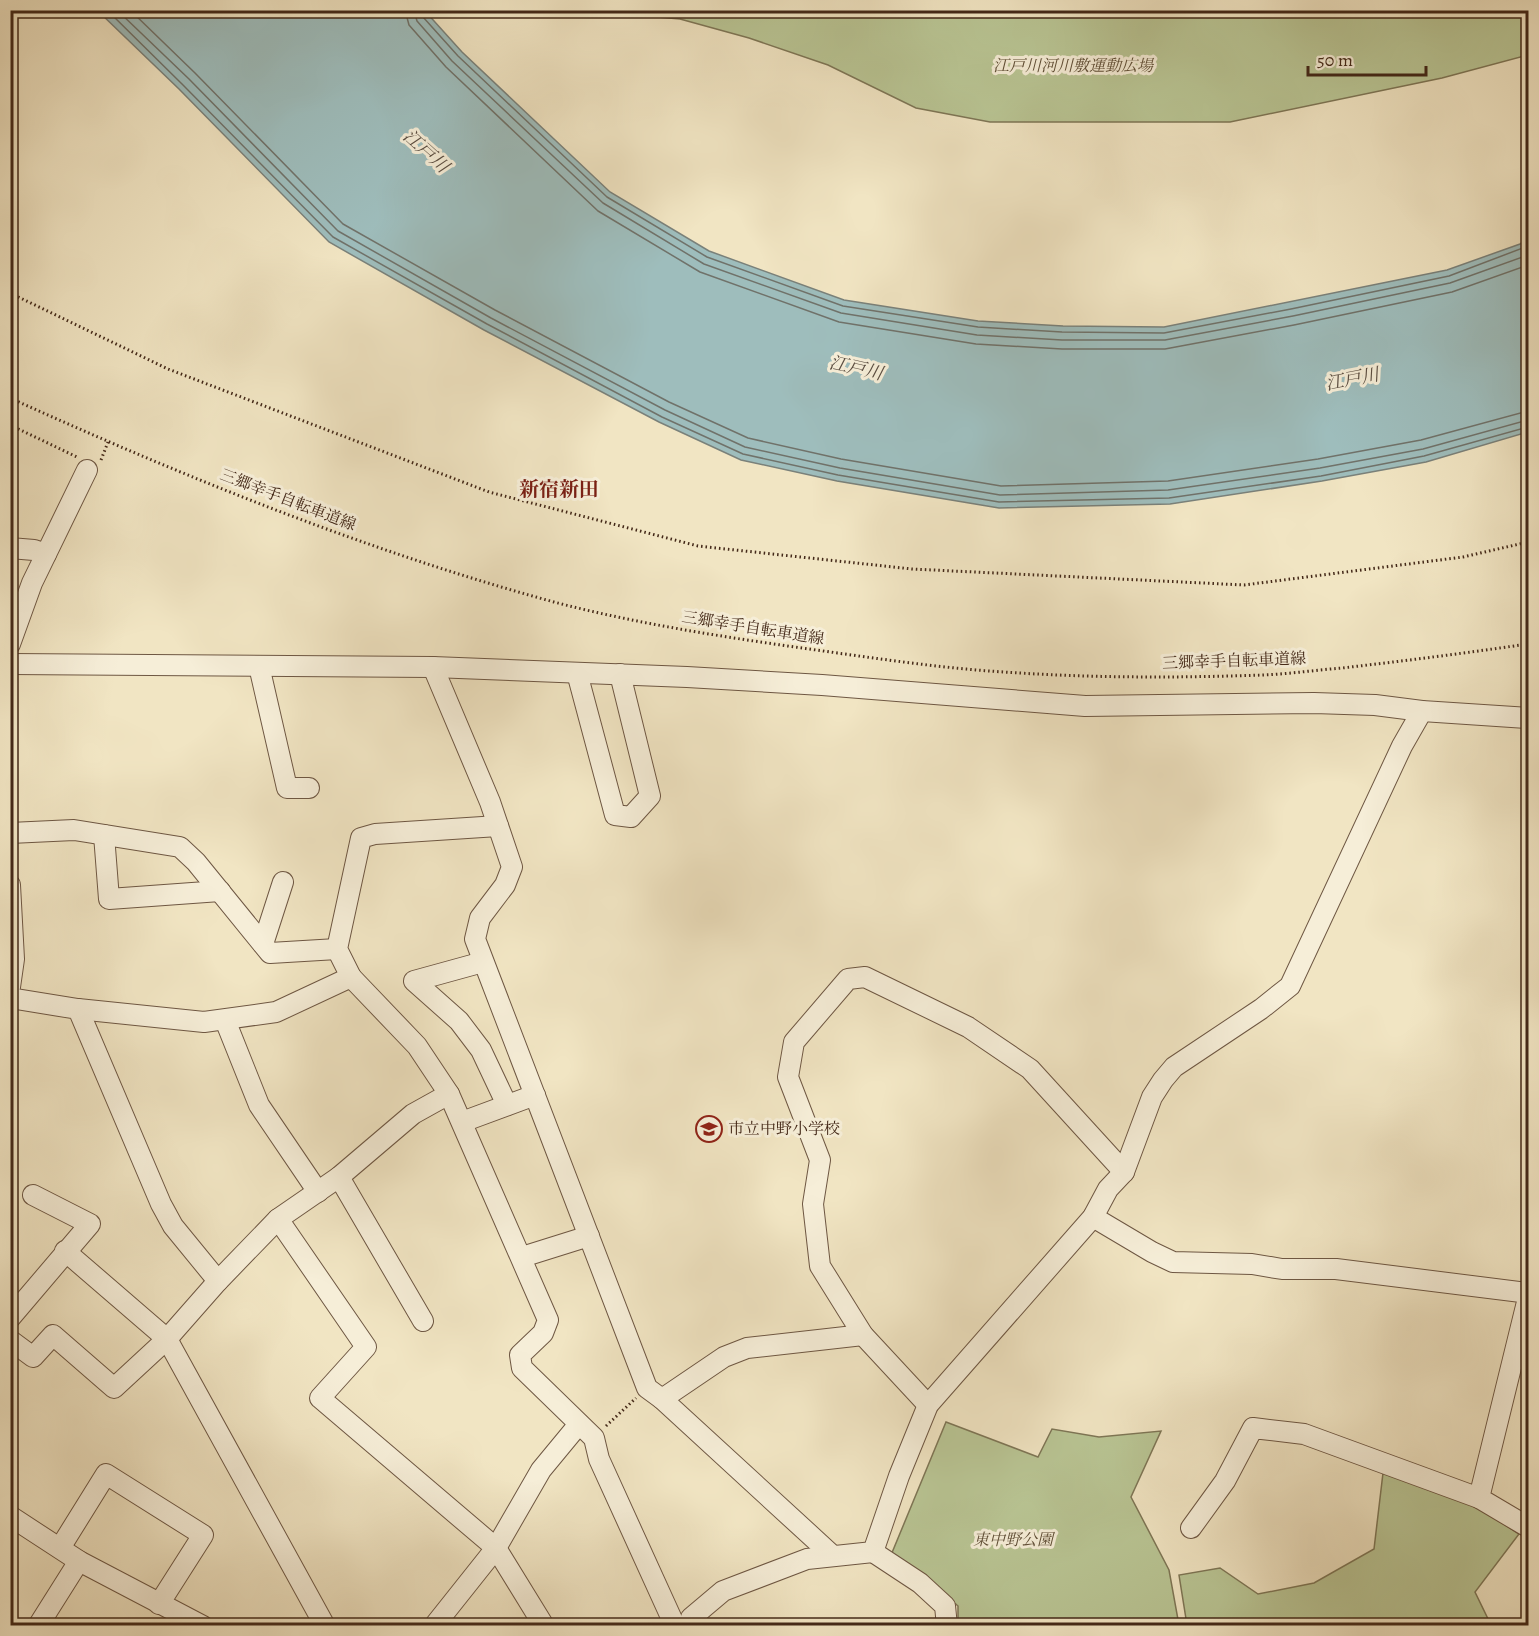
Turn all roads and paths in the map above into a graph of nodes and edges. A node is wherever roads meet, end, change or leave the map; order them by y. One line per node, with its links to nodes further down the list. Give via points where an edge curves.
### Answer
1 (10, 293): 7 (path, via 168,369 489,492 698,546 912,569 1244,585 1463,556)
2 (10, 398): 4 (path, 三郷幸手自転車道線)
3 (10, 425): 6 (path)
4 (108, 442): 5 (path); 11 (path, 三郷幸手自転車道線, via 348,537 454,573 558,603 738,639 903,662 1099,677 1267,675)
5 (104, 451)
6 (84, 464): 9 (street)
7 (1528, 542)
8 (10, 548): 9 (street)
9 (46, 554): 10 (street)
10 (10, 644)
11 (1528, 644)
12 (10, 664): 13 (street)
13 (259, 666): 14 (street); 19 (street, via 287,788)
14 (433, 667): 15 (street); 20 (street)
15 (577, 673): 16 (street); 16 (street, via 615,815 631,817 650,796)
16 (620, 674): 17 (street, via 1085,706 1314,702)
17 (1422, 711): 18 (street); 38 (street, via 1290,986 1174,1067 1152,1097)
18 (1528, 718)
19 (309, 788)
20 (498, 826): 27 (street, via 361,838); 28 (street, via 512,867 505,885 480,918 475,939)
21 (10, 832): 22 (street, via 74,830)
22 (104, 835): 25 (street, via 180,847); 25 (street, via 109,899)
23 (284, 882): 26 (street)
24 (10, 885): 30 (street, via 14,959)
25 (220, 891): 26 (street)
26 (263, 944): 27 (street, via 270,953)
27 (337, 949): 29 (street)
28 (483, 962): 35 (street); 36 (street, via 414,981 459,1021 481,1050)
29 (351, 977): 33 (street, via 276,1012); 34 (street, via 417,1046)
30 (10, 987)
31 (10, 998): 32 (street)
32 (78, 1009): 33 (street, via 204,1022); 47 (street, via 161,1204 173,1226)
33 (225, 1020): 40 (street, via 259,1105)
34 (449, 1095): 37 (street); 39 (street, via 413,1114)
35 (535, 1095): 36 (street); 44 (street)
36 (507, 1105): 37 (street)
37 (462, 1122): 46 (street)
38 (1124, 1172): 42 (street, via 1108,1189); 52 (street, via 1030,1069 968,1027 865,977 848,979 794,1042 788,1077 820,1160 813,1204 819,1266)
39 (339, 1177): 40 (street); 51 (street)
40 (318, 1192): 43 (street)
41 (33, 1195): 45 (street, via 90,1224)
42 (1093, 1217): 48 (street, via 1173,1262 1336,1269); 56 (street)
43 (279, 1219): 47 (street); 64 (street, via 366,1347 320,1398)
44 (589, 1236): 46 (street); 55 (street)
45 (65, 1251): 50 (street); 53 (street)
46 (522, 1257): 57 (street, via 548,1320 543,1333 520,1354 522,1368)
47 (218, 1281): 53 (street)
48 (1528, 1293)
49 (1528, 1298): 59 (street)
50 (14, 1307)
51 (423, 1321)
52 (863, 1335): 55 (street, via 747,1348); 56 (street)
53 (167, 1339): 54 (street, via 114,1388 53,1335 33,1357); 71 (street)
54 (10, 1340)
55 (655, 1393): 58 (path); 66 (street)
56 (928, 1405): 65 (street)
57 (579, 1424): 58 (street); 64 (street, via 542,1470)
58 (594, 1438): 74 (street, via 599,1459)
59 (1479, 1498): 61 (street); 62 (street, via 1304,1434 1253,1428 1225,1481)
60 (10, 1516): 63 (street)
61 (1528, 1527)
62 (1191, 1528)
63 (60, 1548): 67 (street); 68 (street, via 106,1474 202,1535)
64 (496, 1548): 72 (street); 73 (street)
65 (873, 1552): 66 (street); 76 (street, via 945,1606)
66 (833, 1556): 75 (street, via 807,1559 723,1591 691,1618)
67 (79, 1561): 68 (street); 69 (street)
68 (159, 1604): 70 (street)
69 (38, 1626)
70 (203, 1626)
71 (325, 1626)
72 (434, 1626)
73 (544, 1626)
74 (675, 1626)
75 (689, 1626)
76 (947, 1626)

